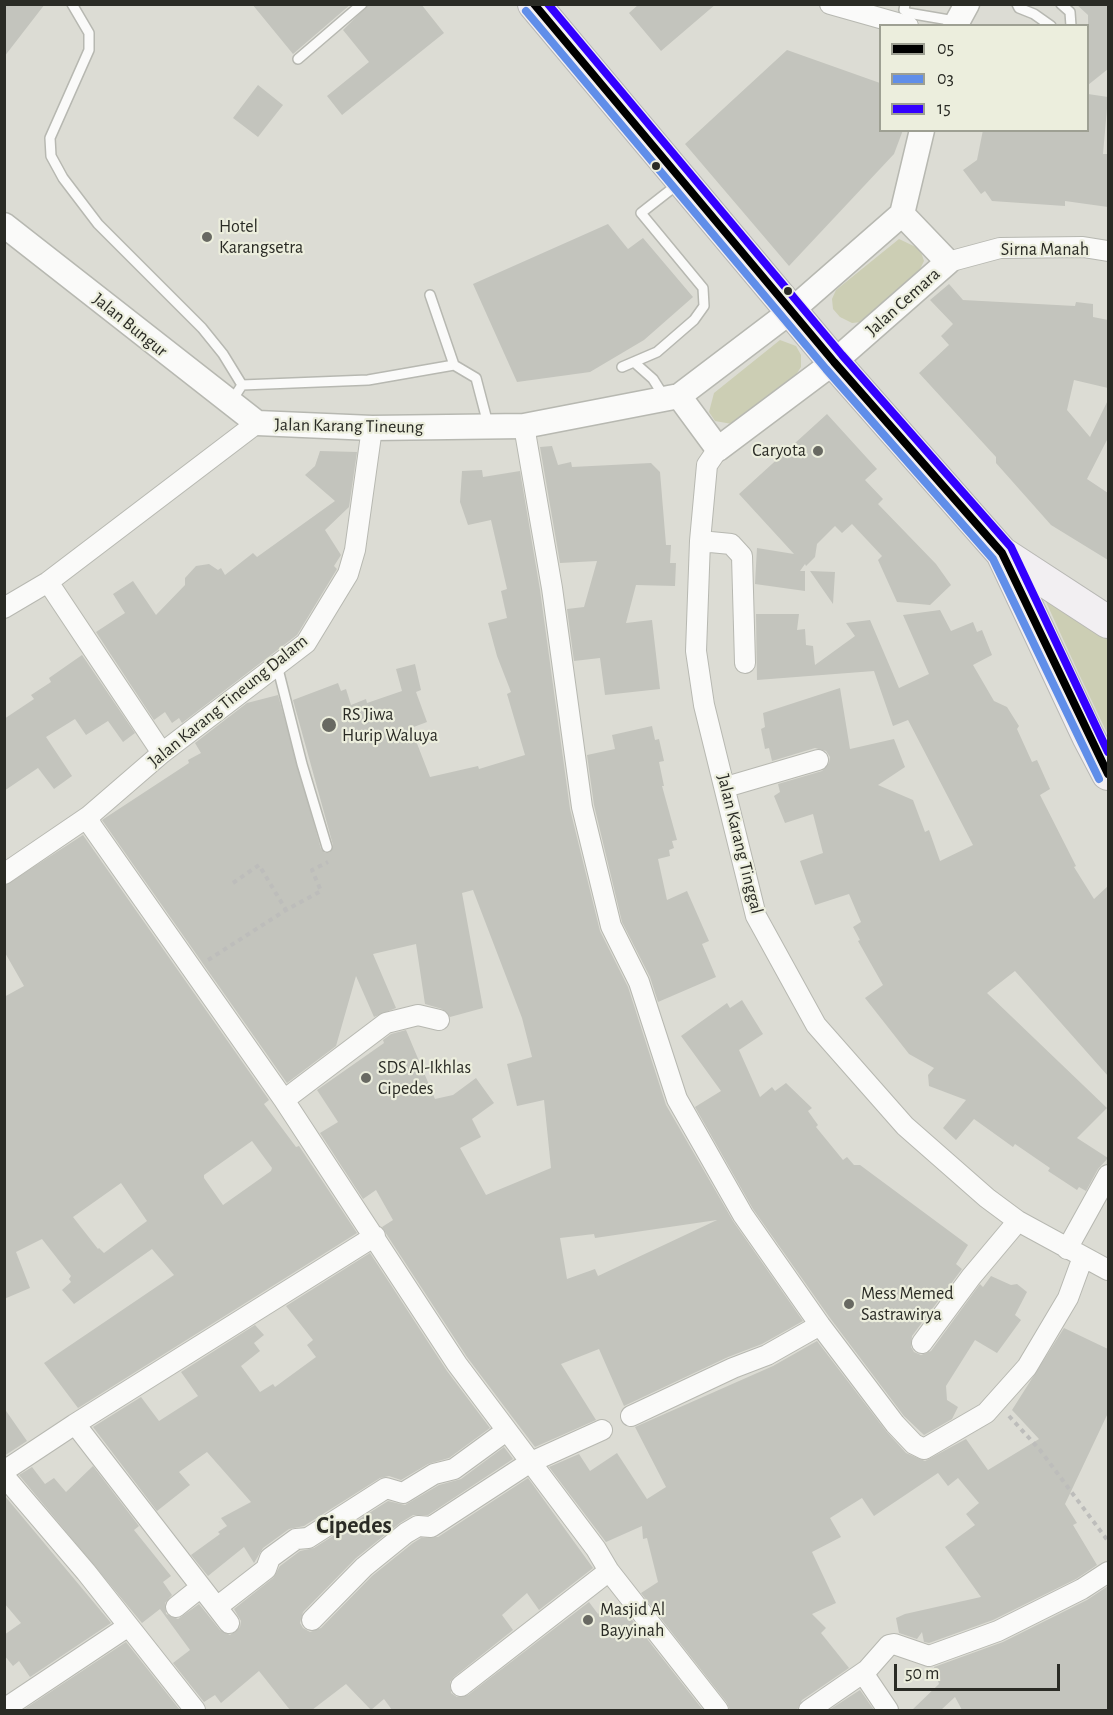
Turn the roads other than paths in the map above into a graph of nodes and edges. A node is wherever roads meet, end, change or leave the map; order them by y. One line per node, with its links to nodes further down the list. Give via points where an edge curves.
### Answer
1 (72, 4): 25 (lane, via 89,33 89,50 50,138 51,156 98,224 223,354)
2 (362, 4): 12 (lane)
3 (534, 4): 14 (main road)
4 (830, 4): 9 (street)
5 (905, 4): 8 (lane, via 908,13)
6 (1017, 4): 10 (lane)
7 (1061, 4): 11 (lane, via 1070,12)
8 (959, 14)
9 (901, 24)
10 (1047, 24)
11 (1071, 24)
12 (298, 59)
13 (922, 132): 15 (street)
14 (682, 181): 20 (main road); 22 (lane, via 641,213 703,288 704,306 694,320 657,352)
15 (902, 214): 18 (street, Jalan Cemara); 20 (street)
16 (4, 225): 25 (street, Jalan Bungur)
17 (1108, 251): 18 (street, Sirna Manah, via 1083,247 1000,248)
18 (948, 262): 21 (street, Jalan Cemara)
19 (430, 295): 23 (lane)
20 (791, 311): 21 (main road); 26 (street, Jalan Karang Tineung)
21 (834, 362): 31 (street); 33 (main road)
22 (635, 363): 24 (lane); 26 (lane)
23 (454, 365): 25 (lane, via 368,380); 29 (lane, via 476,378)
24 (622, 367)
25 (235, 395): 27 (street, Jalan Bungur)
26 (673, 398): 28 (street, Jalan Karang Tineung); 31 (street)
27 (257, 423): 30 (street, Jalan Karang Tineung); 34 (street, Jalan Karang Tineung)
28 (524, 426): 29 (street, Jalan Karang Tineung); 53 (street, via 552,588 582,807 611,926 643,991 678,1099 742,1215)
29 (488, 427): 30 (street, Jalan Karang Tineung)
30 (372, 428): 38 (street, Jalan Karang Tineung Dalam, via 355,550 348,574 306,643)
31 (718, 449): 32 (street, Jalan Karang Tinggal, via 707,465)
32 (700, 541): 37 (street, via 730,544 742,556); 42 (street, Jalan Karang Tinggal, via 696,651 704,705)
33 (1002, 553): 36 (main road); 41 (main road)
34 (48, 582): 35 (street, Jalan Karang Tineung); 39 (street)
35 (4, 608)
36 (1108, 622)
37 (745, 663)
38 (277, 665): 39 (street, Jalan Karang Tineung Dalam); 44 (lane)
39 (162, 753): 43 (street, Jalan Karang Tineung Dalam)
40 (818, 760): 42 (street)
41 (1108, 774)
42 (726, 787): 49 (street, Jalan Karang Tinggal, via 756,916 816,1025 905,1125)
43 (89, 816): 45 (street, Jalan Karang Tineung Dalam); 47 (street)
44 (327, 847)
45 (4, 874)
46 (439, 1020): 47 (street, via 418,1015 386,1023)
47 (285, 1100): 50 (street)
48 (1108, 1175): 51 (street)
49 (1018, 1221): 51 (street, Jalan Karang Tinggal); 54 (street)
50 (375, 1236): 56 (street); 58 (street, via 457,1364)
51 (1075, 1253): 52 (street, Jalan Karang Tinggal); 53 (street, via 1068,1298 1027,1367 986,1413 924,1449 895,1424)
52 (1108, 1270)
53 (820, 1325): 55 (street, via 767,1355)
54 (922, 1343)
55 (631, 1416)
56 (75, 1424): 60 (street); 64 (street)
57 (602, 1430): 59 (street)
58 (506, 1431): 59 (street); 66 (street, via 454,1468 434,1474 403,1493 386,1488 308,1538 296,1539 270,1558 266,1569)
59 (529, 1463): 62 (street); 67 (street, via 431,1527 418,1526 406,1533 364,1567)
60 (4, 1471)
61 (4, 1476): 69 (street)
62 (609, 1571): 71 (street); 74 (street)
63 (1108, 1572): 70 (street, via 998,1631 929,1656 889,1645)
64 (201, 1587): 65 (street); 66 (street)
65 (176, 1607)
66 (217, 1607): 68 (street)
67 (312, 1620)
68 (229, 1623)
69 (127, 1627): 72 (street); 73 (street)
70 (862, 1672): 75 (street); 76 (street)
71 (461, 1686)
72 (6, 1706)
73 (195, 1710)
74 (718, 1710)
75 (809, 1710)
76 (888, 1710)

